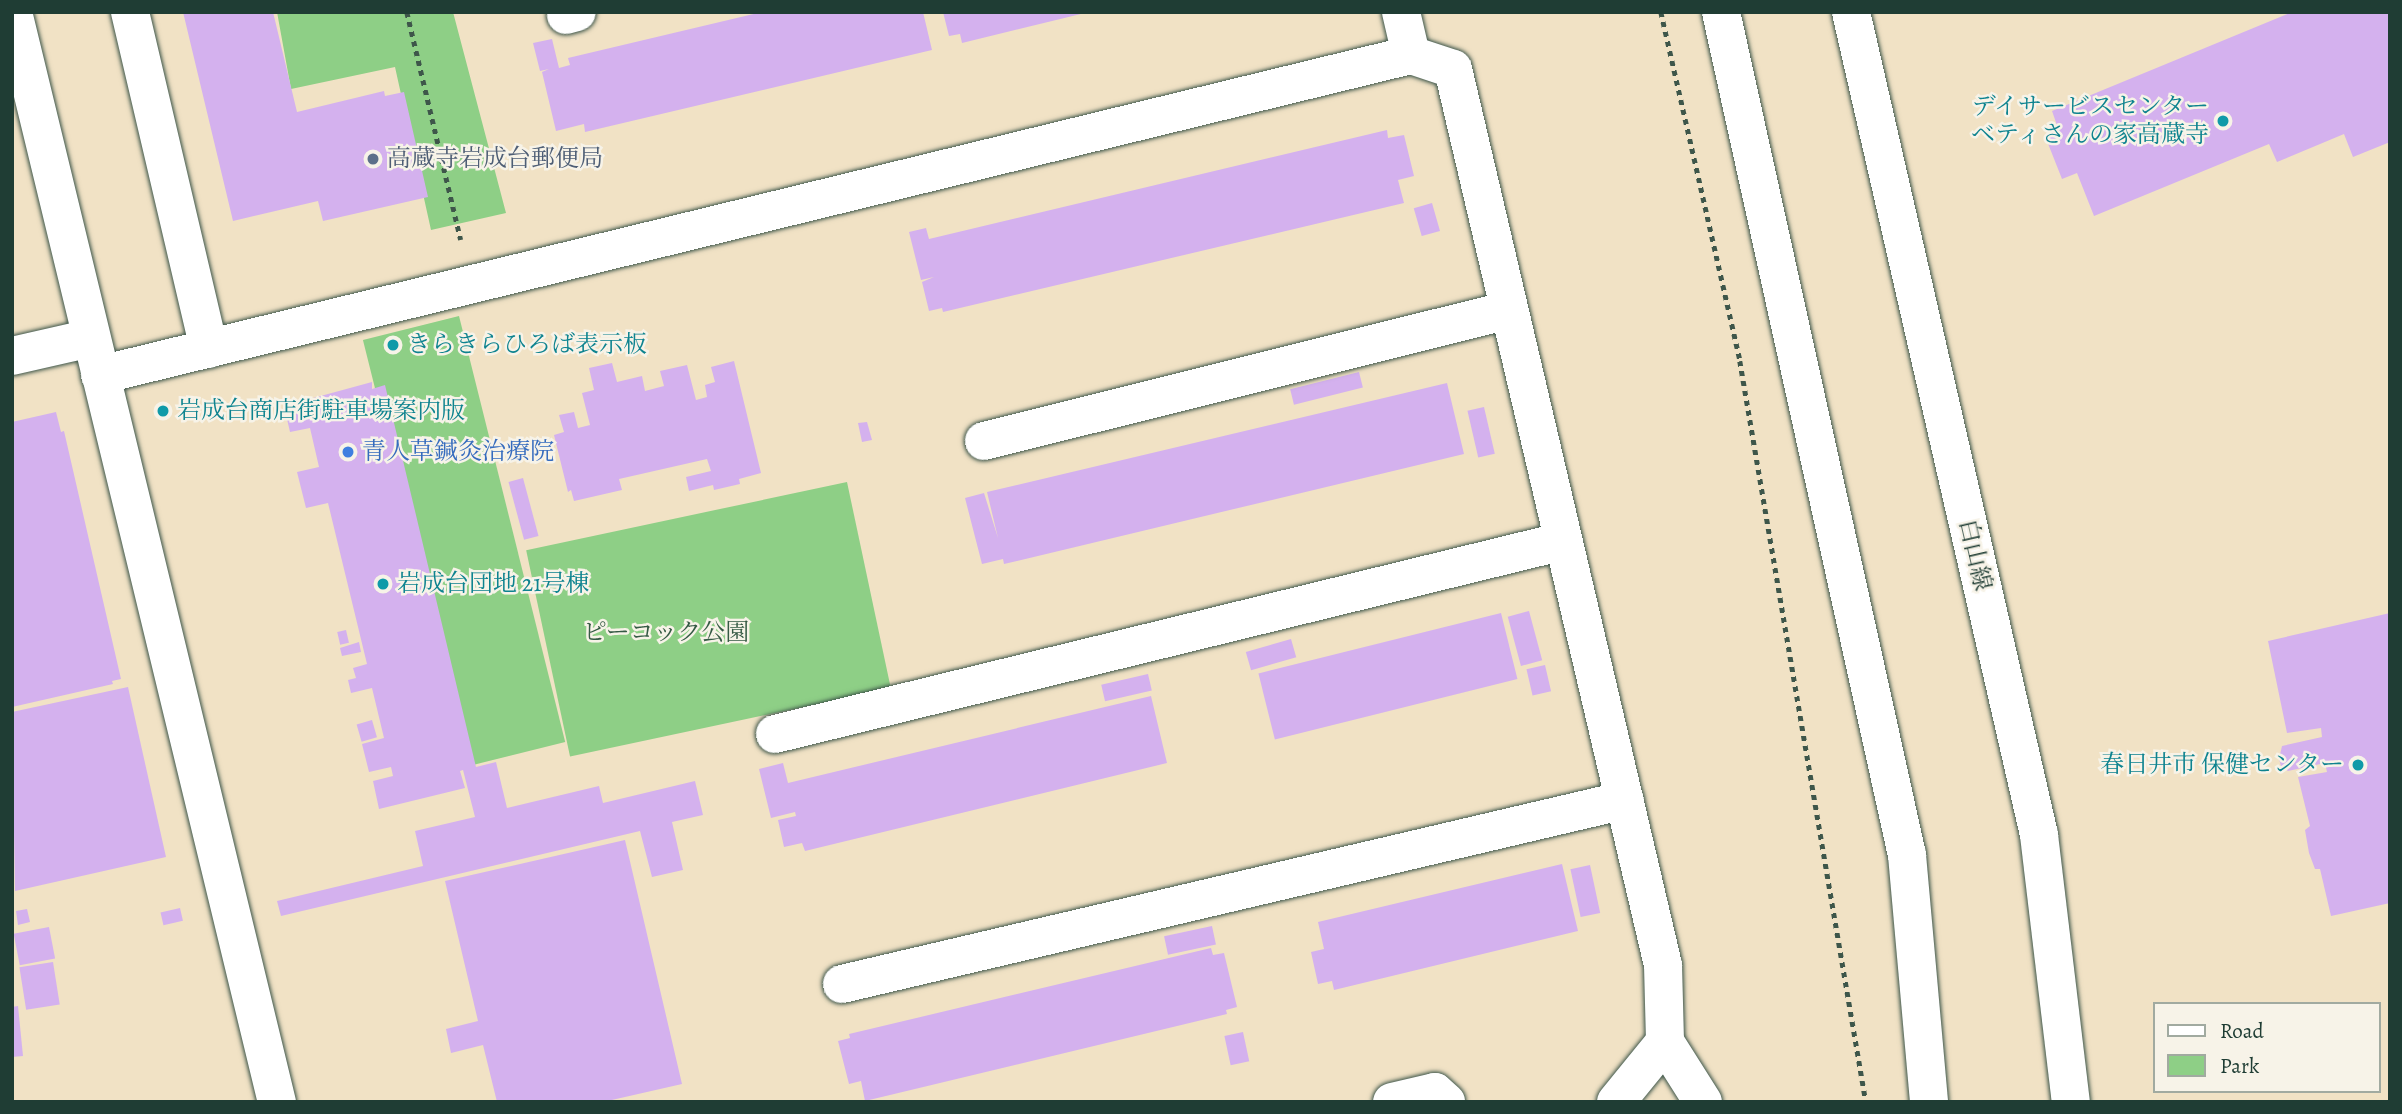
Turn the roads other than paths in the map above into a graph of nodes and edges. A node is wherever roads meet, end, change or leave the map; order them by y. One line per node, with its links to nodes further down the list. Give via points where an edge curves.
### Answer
1 (13, 12): 8 (street)
2 (130, 12): 9 (street)
3 (1401, 12): 6 (street)
4 (1721, 12): 23 (street, via 1907,855)
5 (1851, 12): 24 (street, 白山線, via 2039,835)
6 (1411, 55): 7 (street, via 1453,69); 9 (street)
7 (1509, 310): 12 (street); 13 (street)
8 (91, 338): 10 (street); 11 (street)
9 (209, 349): 11 (street)
10 (12, 356)
11 (100, 375): 18 (street)
12 (984, 441)
13 (1564, 541): 14 (street); 15 (street)
14 (775, 734)
15 (1625, 800): 16 (street); 17 (street, via 1663,965)
16 (842, 984)
17 (1665, 1042): 21 (street); 22 (street)
18 (277, 1102)
19 (1392, 1102): 20 (street, via 1435,1092)
20 (1446, 1102)
21 (1616, 1102)
22 (1703, 1102)
23 (1928, 1102)
24 (2071, 1102)

